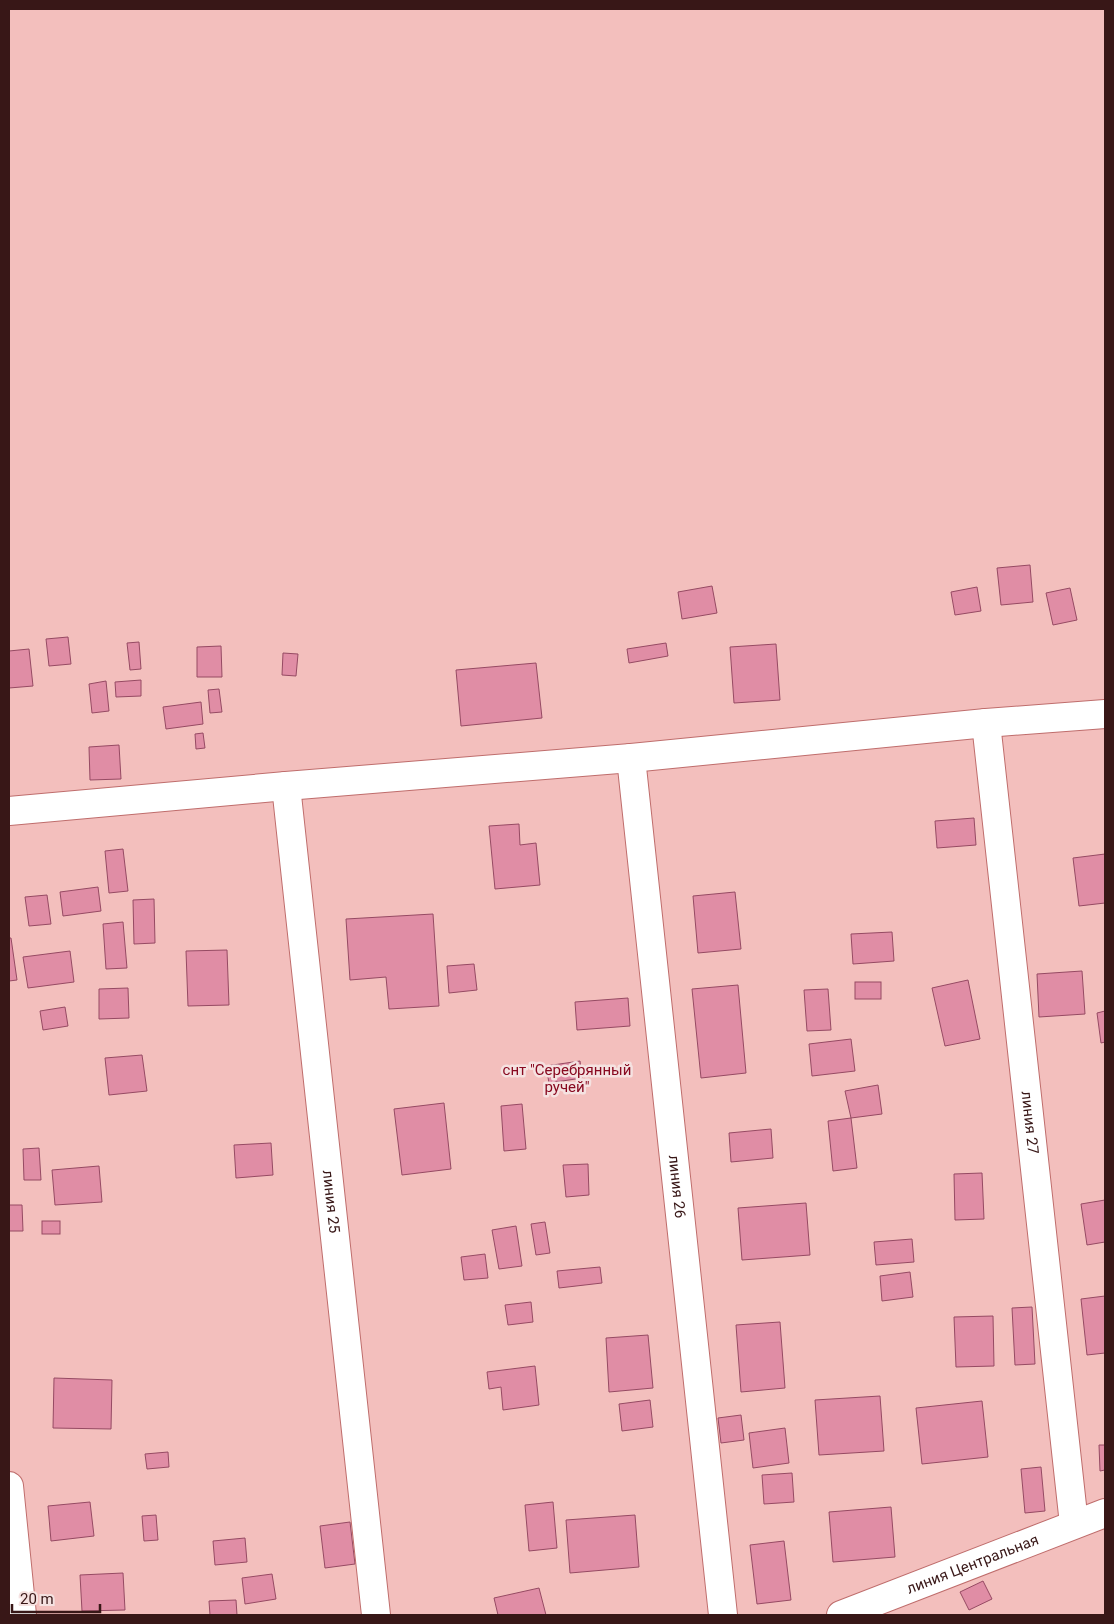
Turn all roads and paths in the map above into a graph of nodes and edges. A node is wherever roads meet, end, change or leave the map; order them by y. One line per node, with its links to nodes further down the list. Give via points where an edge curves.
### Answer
1 (1105, 714): 2 (street)
2 (986, 723): 3 (street); 8 (street, линия 27)
3 (631, 758): 4 (street); 11 (street, линия 26)
4 (286, 786): 5 (street); 10 (street, линия 25)
5 (9, 811)
6 (9, 1486): 9 (street)
7 (1105, 1513): 8 (street, линия Центральная)
8 (1074, 1524): 12 (street, линия Центральная)
9 (22, 1615)
10 (376, 1615)
11 (723, 1615)
12 (841, 1615)

